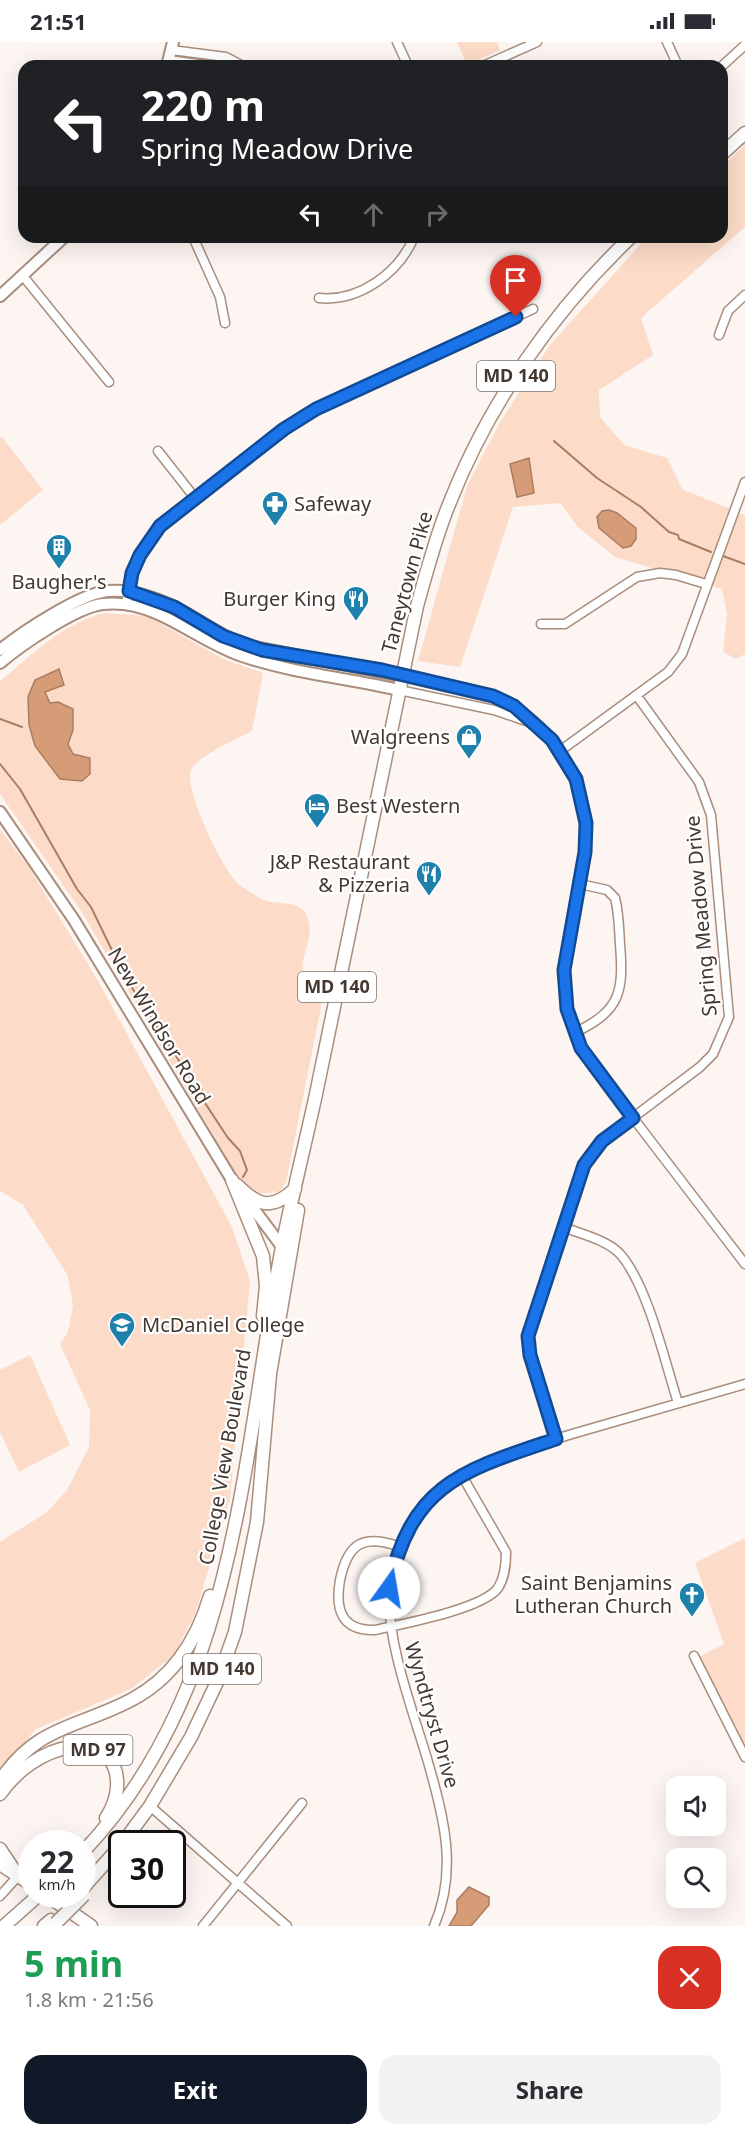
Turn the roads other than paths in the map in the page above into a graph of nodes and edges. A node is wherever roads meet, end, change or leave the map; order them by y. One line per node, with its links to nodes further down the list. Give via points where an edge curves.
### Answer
1 (398, 42): 8 (street)
2 (537, 42): 9 (street)
3 (667, 42): 10 (street)
4 (745, 45): 11 (street)
5 (170, 50): 6 (street); 7 (street)
6 (197, 60)
7 (232, 60)
8 (406, 60)
9 (496, 60)
10 (675, 60)
11 (728, 61)
12 (745, 133): 13 (highway)
13 (728, 149)
14 (58, 243): 18 (main road)
15 (196, 243): 23 (street, via 220,297)
16 (410, 243): 21 (street, via 394,268 376,282 342,297)
17 (625, 243): 35 (highway, Taneytown Pike / MD 140, via 544,336 478,440 437,537)
18 (23, 276): 20 (main road); 25 (street)
19 (745, 295): 24 (street, via 728,310)
20 (0, 296)
21 (319, 298)
22 (533, 309): 28 (street, via 302,417)
23 (225, 322)
24 (719, 335)
25 (109, 382)
26 (158, 451): 28 (street)
27 (745, 482): 29 (street)
28 (195, 498): 30 (street, via 152,535 132,573)
29 (706, 584): 32 (street, via 660,573 637,577 565,624); 37 (street, via 682,654 668,672)
30 (129, 591): 31 (street); 33 (main road, via 106,591 66,607); 35 (main road, via 174,607 244,645)
31 (126, 604): 34 (main road, via 101,604 83,611 47,630); 36 (main road, via 156,613 211,645 245,657)
32 (541, 624)
33 (0, 650)
34 (0, 663)
35 (402, 676): 36 (highway, Taneytown Pike / MD 140); 38 (street, via 493,696 514,706)
36 (399, 690): 38 (street, via 494,710); 43 (highway, Taneytown Pike / MD 140)
37 (637, 696): 39 (street); 44 (street, Spring Meadow Drive, via 699,782 711,814 729,1017 713,1054)
38 (540, 728): 39 (street)
39 (560, 751): 41 (street, via 576,779 585,811 587,836)
40 (0, 812): 45 (main road, New Windsor Road, via 74,920)
41 (580, 884): 42 (street, via 564,970 565,1000); 42 (street, via 607,890 615,898 622,979 608,1012)
42 (574, 1033): 44 (street, via 588,1059)
43 (316, 1096): 46 (highway, Taneytown Pike / MD 140); 48 (highway, Taneytown Pike / MD 140)
44 (633, 1118): 47 (street, Spring Meadow Drive, via 590,1154); 49 (street)
45 (232, 1180): 46 (highway, via 248,1196 266,1204 278,1202); 48 (main road, New Windsor Road); 50 (highway, via 266,1271)
46 (295, 1189): 48 (highway, Taneytown Pike / MD 140)
47 (563, 1227): 52 (street, via 620,1254 640,1290); 54 (street, Spring Meadow Drive, via 528,1336 530,1355)
48 (286, 1252): 50 (highway, College View Boulevard / MD 140); 63 (highway, College View Boulevard / MD 140, via 257,1522 239,1616 227,1658 202,1714)
49 (745, 1264)
50 (258, 1382): 53 (highway, College View Boulevard / MD 140)
51 (745, 1384): 52 (street, Wyndtryst Drive)
52 (678, 1403): 54 (street, Wyndtryst Drive)
53 (255, 1405): 60 (highway, via 221,1561 191,1644 169,1671 143,1693 42,1738 22,1753); 66 (highway, College View Boulevard / MD 140, via 238,1516 206,1644 176,1716 154,1755 117,1813)
54 (556, 1439): 55 (street, Wyndtryst Drive)
55 (461, 1474): 56 (street, Wyndtryst Drive, via 438,1490 418,1512); 57 (street, via 506,1552 503,1578 489,1596 476,1604)
56 (400, 1547): 57 (street, Wyndtryst Drive, via 389,1588); 57 (street, via 380,1540 357,1545 343,1565 336,1601 340,1612 362,1630)
57 (391, 1626): 82 (street, Wyndtryst Drive, via 446,1828 447,1875)
58 (694, 1656): 59 (street)
59 (745, 1757)
60 (0, 1781)
61 (0, 1793): 64 (highway, MD 97, via 26,1766 43,1756 79,1746 102,1752 116,1770 117,1793 108,1815)
62 (302, 1803): 72 (street)
63 (150, 1806): 65 (highway, College View Boulevard / MD 140); 72 (street)
64 (96, 1830)
65 (132, 1830)
66 (96, 1837)
67 (0, 1849): 71 (highway)
68 (108, 1861): 70 (highway, College View Boulevard / MD 140)
69 (0, 1864): 71 (highway)
70 (96, 1875)
71 (18, 1876): 73 (street)
72 (238, 1883): 80 (street); 81 (street)
73 (0, 1896)
74 (25, 1908): 78 (highway)
75 (65, 1908): 79 (highway)
76 (66, 1908): 77 (highway)
77 (51, 1924)
78 (4, 1926)
79 (91, 1926)
80 (203, 1926)
81 (287, 1926)
82 (434, 1926)

